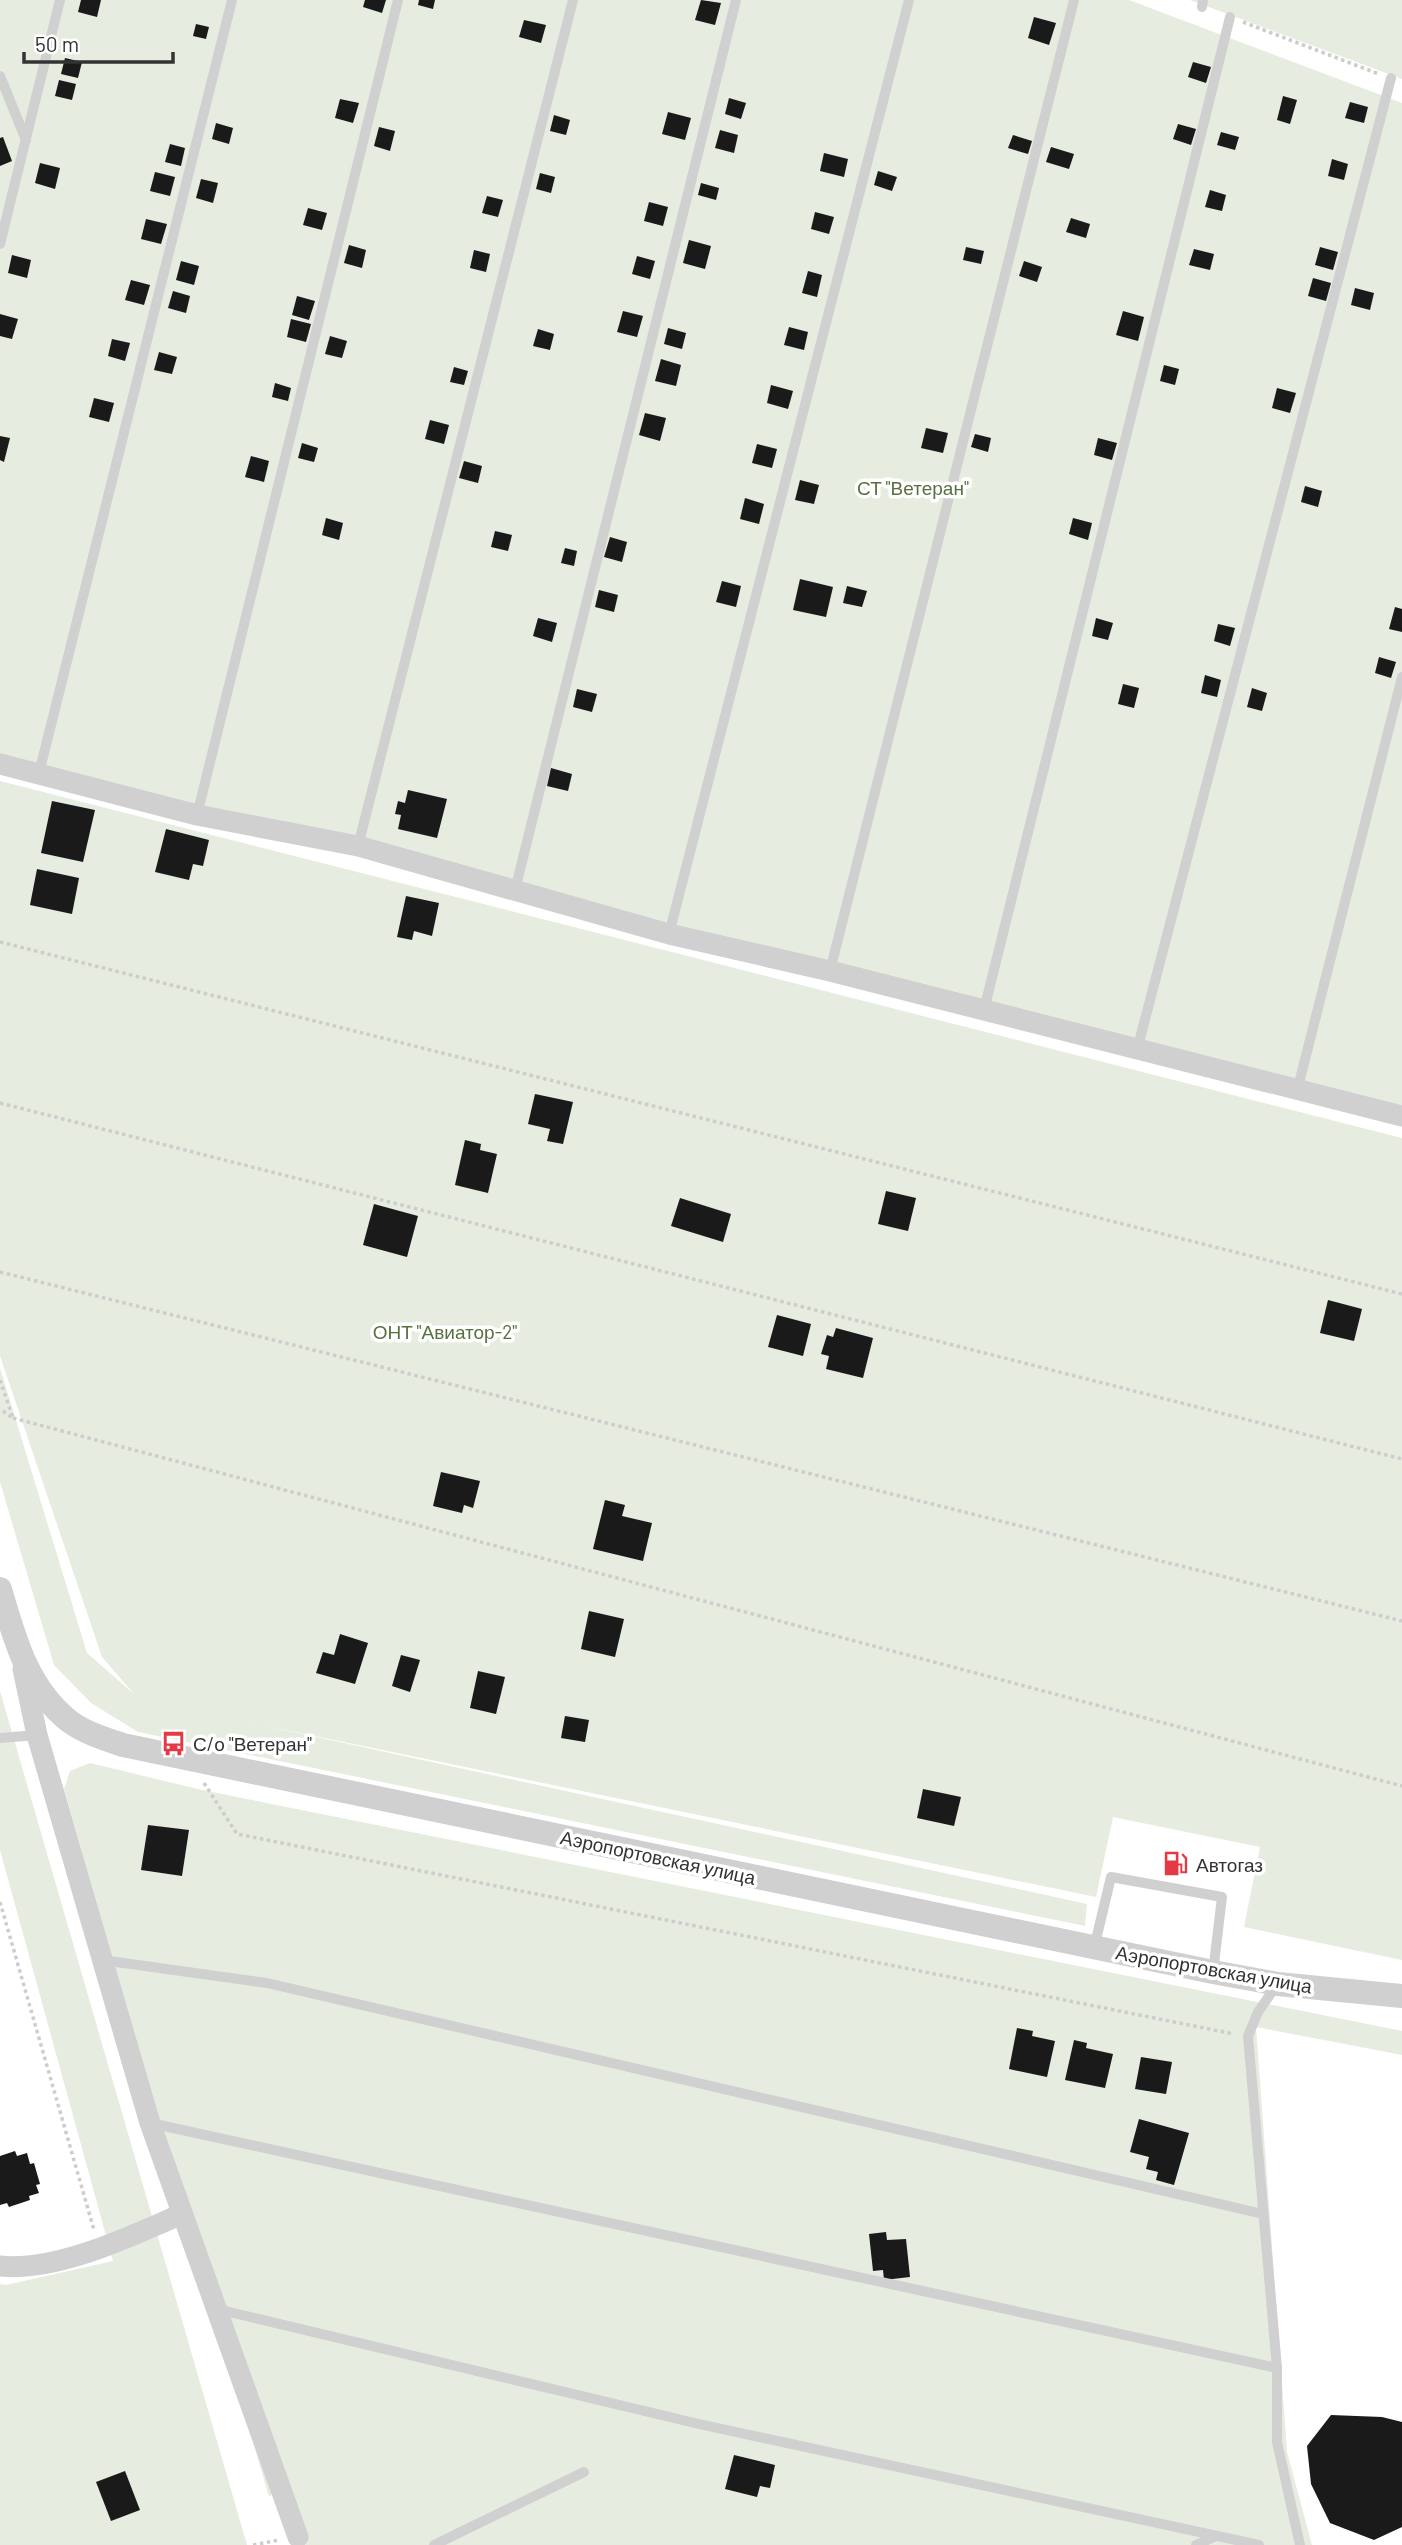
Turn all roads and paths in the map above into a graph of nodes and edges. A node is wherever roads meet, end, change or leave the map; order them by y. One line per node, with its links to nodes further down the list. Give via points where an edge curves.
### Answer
1 (60, 0): 11 (lane)
2 (232, 0): 15 (lane)
3 (398, 0): 16 (lane)
4 (573, 0): 17 (lane)
5 (736, 0): 18 (lane)
6 (909, 0): 19 (lane)
7 (1074, 0): 21 (lane)
8 (1230, 17): 10 (path); 22 (lane)
9 (0, 76): 11 (lane)
10 (1391, 78): 23 (lane)
11 (26, 140): 12 (lane)
12 (0, 244)
13 (1402, 677): 24 (lane)
14 (0, 764): 15 (street)
15 (39, 772): 16 (street)
16 (197, 815): 17 (street)
17 (358, 846): 18 (street)
18 (514, 890): 19 (street)
19 (669, 934): 21 (street)
20 (0, 942): 28 (path)
21 (830, 971): 22 (street)
22 (984, 1010): 23 (street)
23 (1137, 1050): 24 (street)
24 (1297, 1091): 26 (street)
25 (0, 1103): 32 (path)
26 (1402, 1116)
27 (0, 1272): 34 (path)
28 (1402, 1294)
29 (0, 1380): 31 (path)
30 (0, 1409): 31 (path)
31 (13, 1418): 39 (path)
32 (1402, 1459)
33 (0, 1589): 35 (street, Аэропортовская улица)
34 (1402, 1621)
35 (16, 1644): 36 (street); 38 (street, Аэропортовская улица, via 41,1692 69,1720 123,1745)
36 (37, 1735): 37 (lane); 42 (street)
37 (0, 1738)
38 (188, 1758): 41 (street, Аэропортовская улица); 46 (path, via 237,1834)
39 (1402, 1786)
40 (0, 1902): 50 (path)
41 (1094, 1948): 43 (street, Аэропортовская улица); 43 (lane, via 1111,1877 1222,1897)
42 (102, 1959): 47 (street); 49 (lane, via 267,1983)
43 (1213, 1972): 44 (street, Аэропортовская улица)
44 (1278, 1984): 45 (street, Аэропортовская улица); 46 (lane)
45 (1402, 1996)
46 (1248, 2036): 49 (lane)
47 (150, 2123): 48 (street); 53 (lane)
48 (182, 2214): 50 (street); 52 (street)
49 (1263, 2214): 53 (lane)
50 (100, 2249): 51 (street, via 47,2263)
51 (0, 2266)
52 (217, 2309): 55 (lane, via 699,2424); 56 (street)
53 (1277, 2368): 61 (lane, via 1277,2442)
54 (584, 2472): 58 (lane)
55 (1216, 2536): 59 (lane); 60 (lane)
56 (299, 2541): 57 (path)
57 (253, 2545)
58 (434, 2545)
59 (1196, 2545)
60 (1259, 2545)
61 (1300, 2545)

